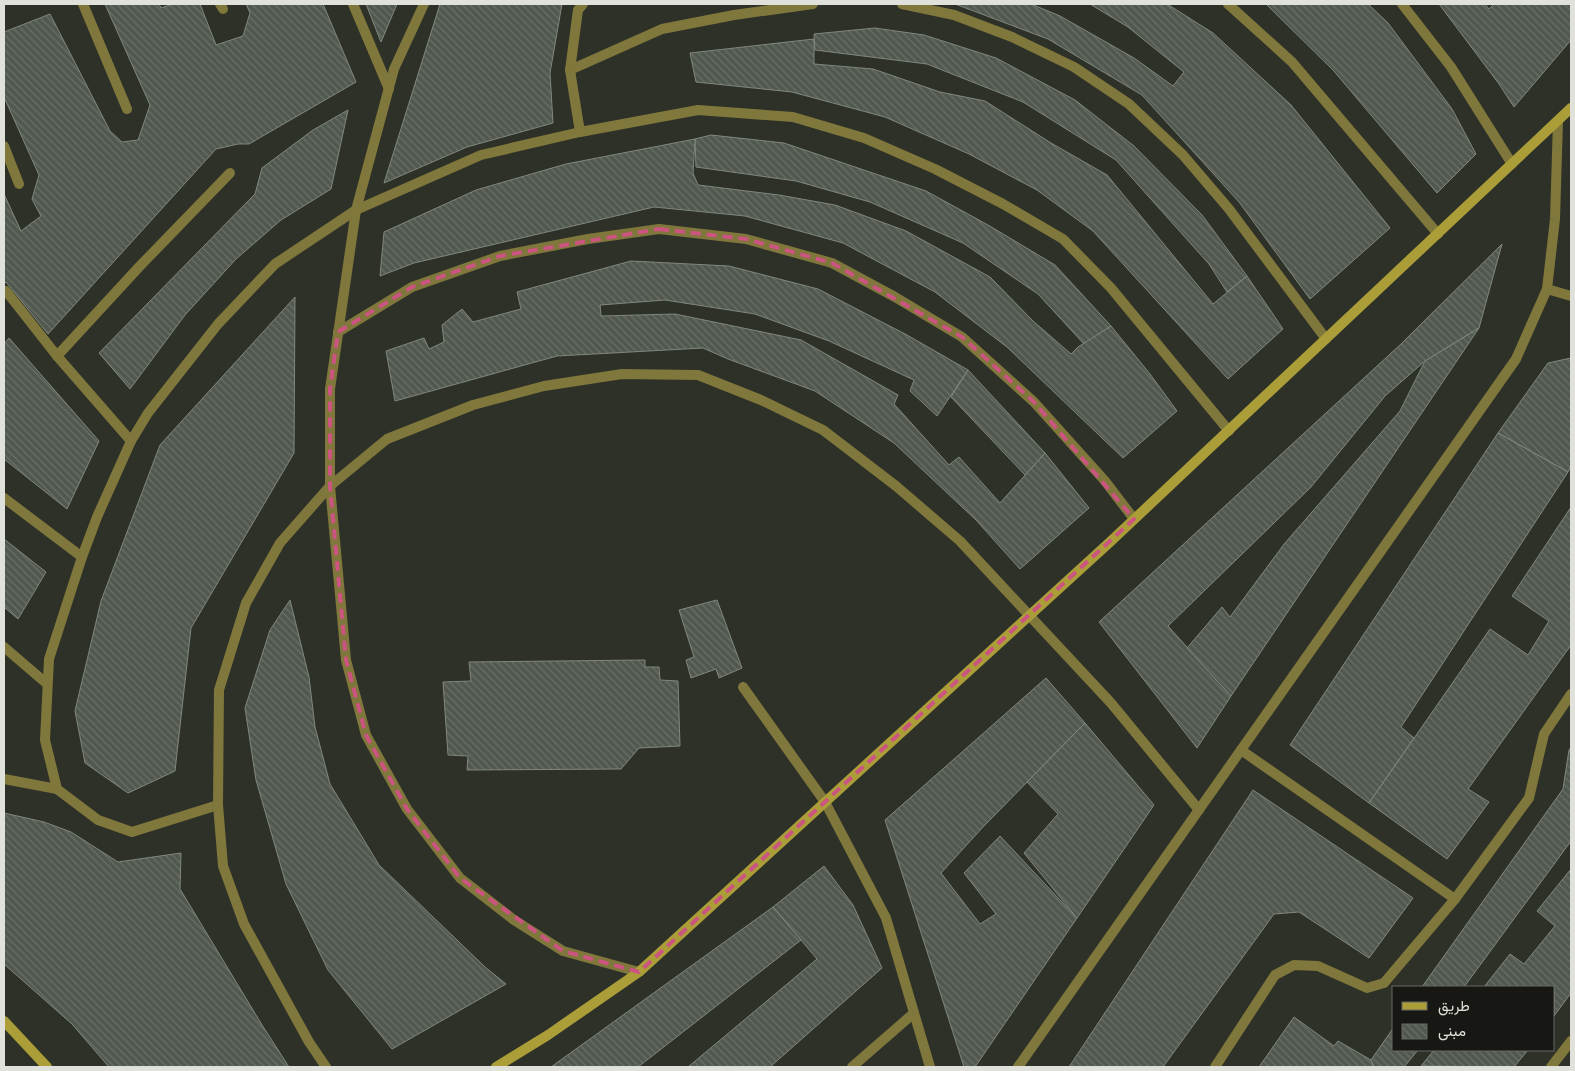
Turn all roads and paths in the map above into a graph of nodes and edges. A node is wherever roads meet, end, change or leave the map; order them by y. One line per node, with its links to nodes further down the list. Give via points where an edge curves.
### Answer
1 (83, 4): 12 (street)
2 (353, 4): 10 (street)
3 (424, 4): 10 (street, via 394,69)
4 (583, 4): 9 (street, via 578,10)
5 (813, 4): 9 (street, via 734,15 662,30)
6 (902, 4): 25 (street, via 954,14 1012,37 1074,67 1129,104 1183,155 1229,209)
7 (1228, 4): 20 (street, via 1292,62)
8 (1402, 4): 16 (street, via 1451,66)
9 (570, 70): 14 (street)
10 (389, 89): 19 (street)
11 (1571, 108): 13 (main road)
12 (127, 109)
13 (1558, 120): 16 (main road); 21 (street, via 1555,219)
14 (580, 132): 19 (street, via 481,154); 27 (street, via 698,110 793,117 864,138 935,169 1063,240 1111,288)
15 (4, 146): 18 (street)
16 (1512, 164): 20 (main road)
17 (230, 173): 26 (street)
18 (19, 184)
19 (356, 210): 24 (street); 28 (street, via 275,264 218,324 148,413)
20 (1438, 234): 25 (main road)
21 (1546, 289): 23 (street); 38 (street, via 1516,359)
22 (4, 293): 26 (street, via 6,291)
23 (1571, 296)
24 (338, 332): 29 (street, via 330,389); 31 (street, via 412,287 500,256 659,229 746,239 832,263 962,337 1034,402 1105,481)
25 (1326, 339): 27 (main road)
26 (57, 356): 28 (street)
27 (1229, 431): 31 (main road)
28 (131, 441): 32 (street)
29 (330, 486): 33 (street, via 388,438 473,405 544,386 622,374 698,375 823,430 960,541); 42 (street, via 280,543 246,603 219,690); 45 (street, via 346,660 366,735 407,809 460,878 514,920 563,952)
30 (4, 498): 32 (street)
31 (1134, 519): 33 (main road)
32 (82, 557): 35 (street, via 49,659)
33 (1030, 616): 41 (main road); 43 (street, via 1111,703)
34 (4, 647): 35 (street)
35 (46, 682): 40 (street, via 45,740)
36 (742, 687): 41 (street)
37 (1571, 694): 44 (street, via 1544,734 1529,798)
38 (1241, 750): 43 (street); 44 (street)
39 (4, 779): 40 (street)
40 (57, 789): 42 (street, via 98,820 132,832)
41 (825, 802): 45 (main road); 46 (street, via 886,918)
42 (218, 805): 50 (street, via 223,866 244,924)
43 (1199, 810): 54 (street)
44 (1455, 899): 55 (street, via 1384,983 1367,988 1318,966 1294,965 1275,975)
45 (639, 972): 51 (main road)
46 (914, 1012): 52 (street); 53 (street)
47 (4, 1021): 49 (main road)
48 (1571, 1041): 56 (street)
49 (47, 1067)
50 (326, 1067)
51 (496, 1067)
52 (852, 1067)
53 (930, 1067)
54 (1018, 1067)
55 (1215, 1067)
56 (1551, 1067)

